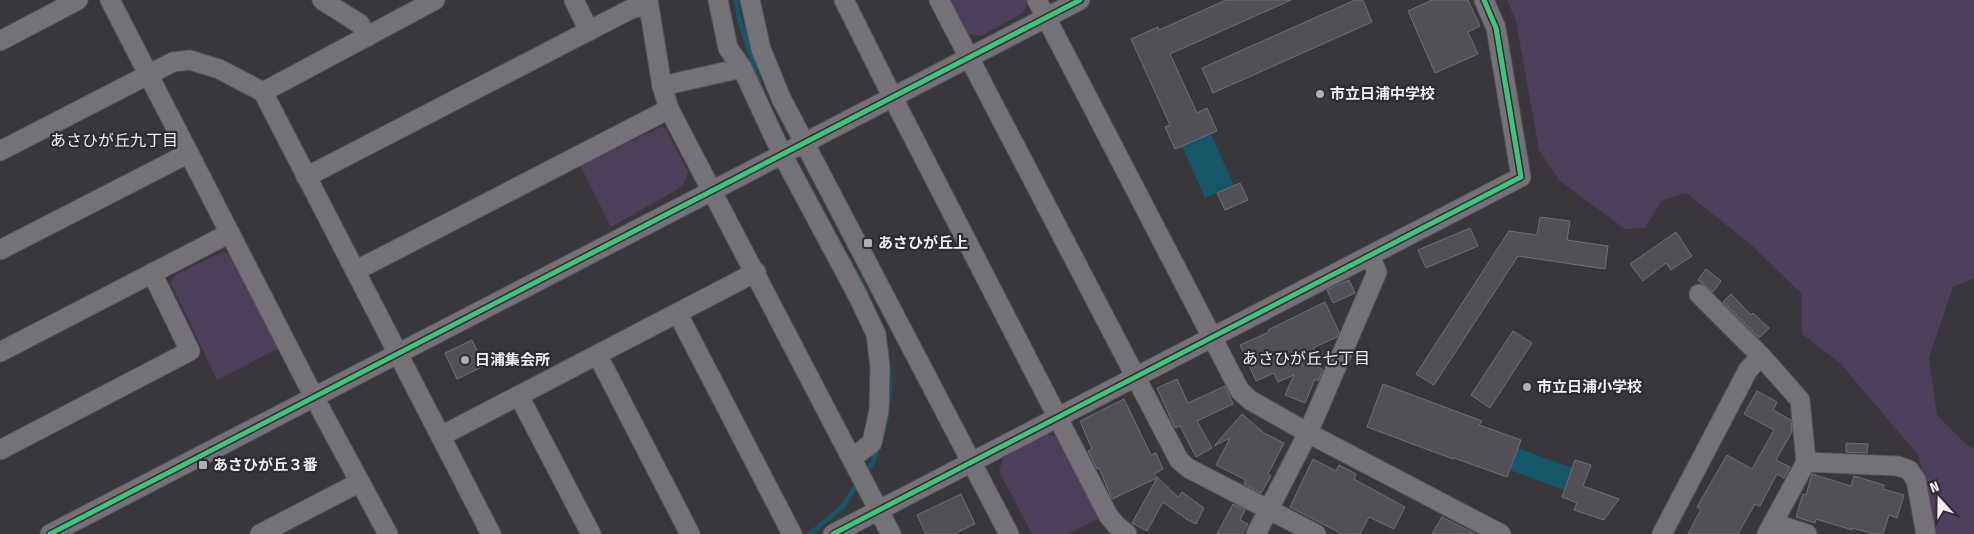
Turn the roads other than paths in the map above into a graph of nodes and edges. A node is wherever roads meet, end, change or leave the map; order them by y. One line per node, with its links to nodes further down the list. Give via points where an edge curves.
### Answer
1 (78, 0): 17 (street)
2 (110, 0): 20 (street)
3 (322, 0): 16 (street, via 360,24)
4 (435, 0): 16 (street)
5 (574, 0): 15 (street)
6 (718, 0): 19 (street, via 728,48)
7 (750, 0): 25 (street, via 761,49)
8 (844, 0): 23 (street)
9 (939, 0): 18 (street)
10 (1038, 0): 14 (street)
11 (1080, 0): 14 (street)
12 (1484, 0): 33 (street, via 1496,28 1521,177)
13 (648, 2): 15 (street); 21 (street)
14 (1046, 17): 18 (street); 39 (street)
15 (590, 31): 29 (street)
16 (367, 37): 22 (street)
17 (0, 41)
18 (969, 58): 23 (street); 44 (street)
19 (742, 68): 21 (street); 28 (street)
20 (148, 75): 22 (street, via 173,62 190,60 219,69); 26 (street); 27 (street)
21 (662, 86): 24 (street)
22 (263, 92): 29 (street)
23 (893, 98): 25 (street); 47 (street)
24 (669, 109): 30 (street); 34 (street)
25 (804, 142): 28 (street); 53 (street)
26 (0, 151)
27 (189, 153): 31 (street); 32 (street)
28 (782, 154): 30 (street); 51 (street, via 876,334 880,410 872,443)
29 (306, 177): 34 (street)
30 (713, 190): 35 (street); 41 (street)
31 (230, 233): 36 (street); 46 (street)
32 (0, 250)
33 (1370, 256): 39 (street); 48 (street, via 1377,272)
34 (354, 271): 41 (street)
35 (756, 272): 38 (street); 51 (street)
36 (152, 273): 40 (street); 50 (street, via 190,351)
37 (1700, 294): 43 (street)
38 (678, 314): 42 (street); 64 (street)
39 (1212, 338): 44 (street); 48 (street, via 1240,391)
40 (0, 352)
41 (398, 355): 46 (street); 49 (street)
42 (598, 356): 45 (street); 63 (street)
43 (1762, 356): 52 (street, via 1800,400); 72 (street, via 1748,370)
44 (1137, 377): 47 (street); 55 (street, via 1179,460 1188,468)
45 (520, 396): 49 (street); 62 (street)
46 (314, 397): 54 (street); 58 (street)
47 (1058, 418): 53 (street); 68 (street, via 1108,515)
48 (1308, 433): 55 (street); 71 (street)
49 (440, 436): 61 (street)
50 (0, 450)
51 (852, 458): 56 (street)
52 (1806, 462): 57 (street); 74 (street, via 1898,466 1909,470 1916,480)
53 (971, 464): 56 (street); 67 (street)
54 (360, 482): 59 (street); 60 (street)
55 (1269, 509): 69 (street); 70 (street)
56 (879, 510): 65 (street); 66 (street)
57 (1770, 528): 73 (street)
58 (50, 534)
59 (260, 534)
60 (388, 534)
61 (491, 534)
62 (590, 534)
63 (690, 534)
64 (792, 534)
65 (833, 534)
66 (891, 534)
67 (1009, 534)
68 (1127, 534)
69 (1256, 534)
70 (1316, 534)
71 (1501, 534)
72 (1662, 534)
73 (1807, 534)
74 (1926, 534)

